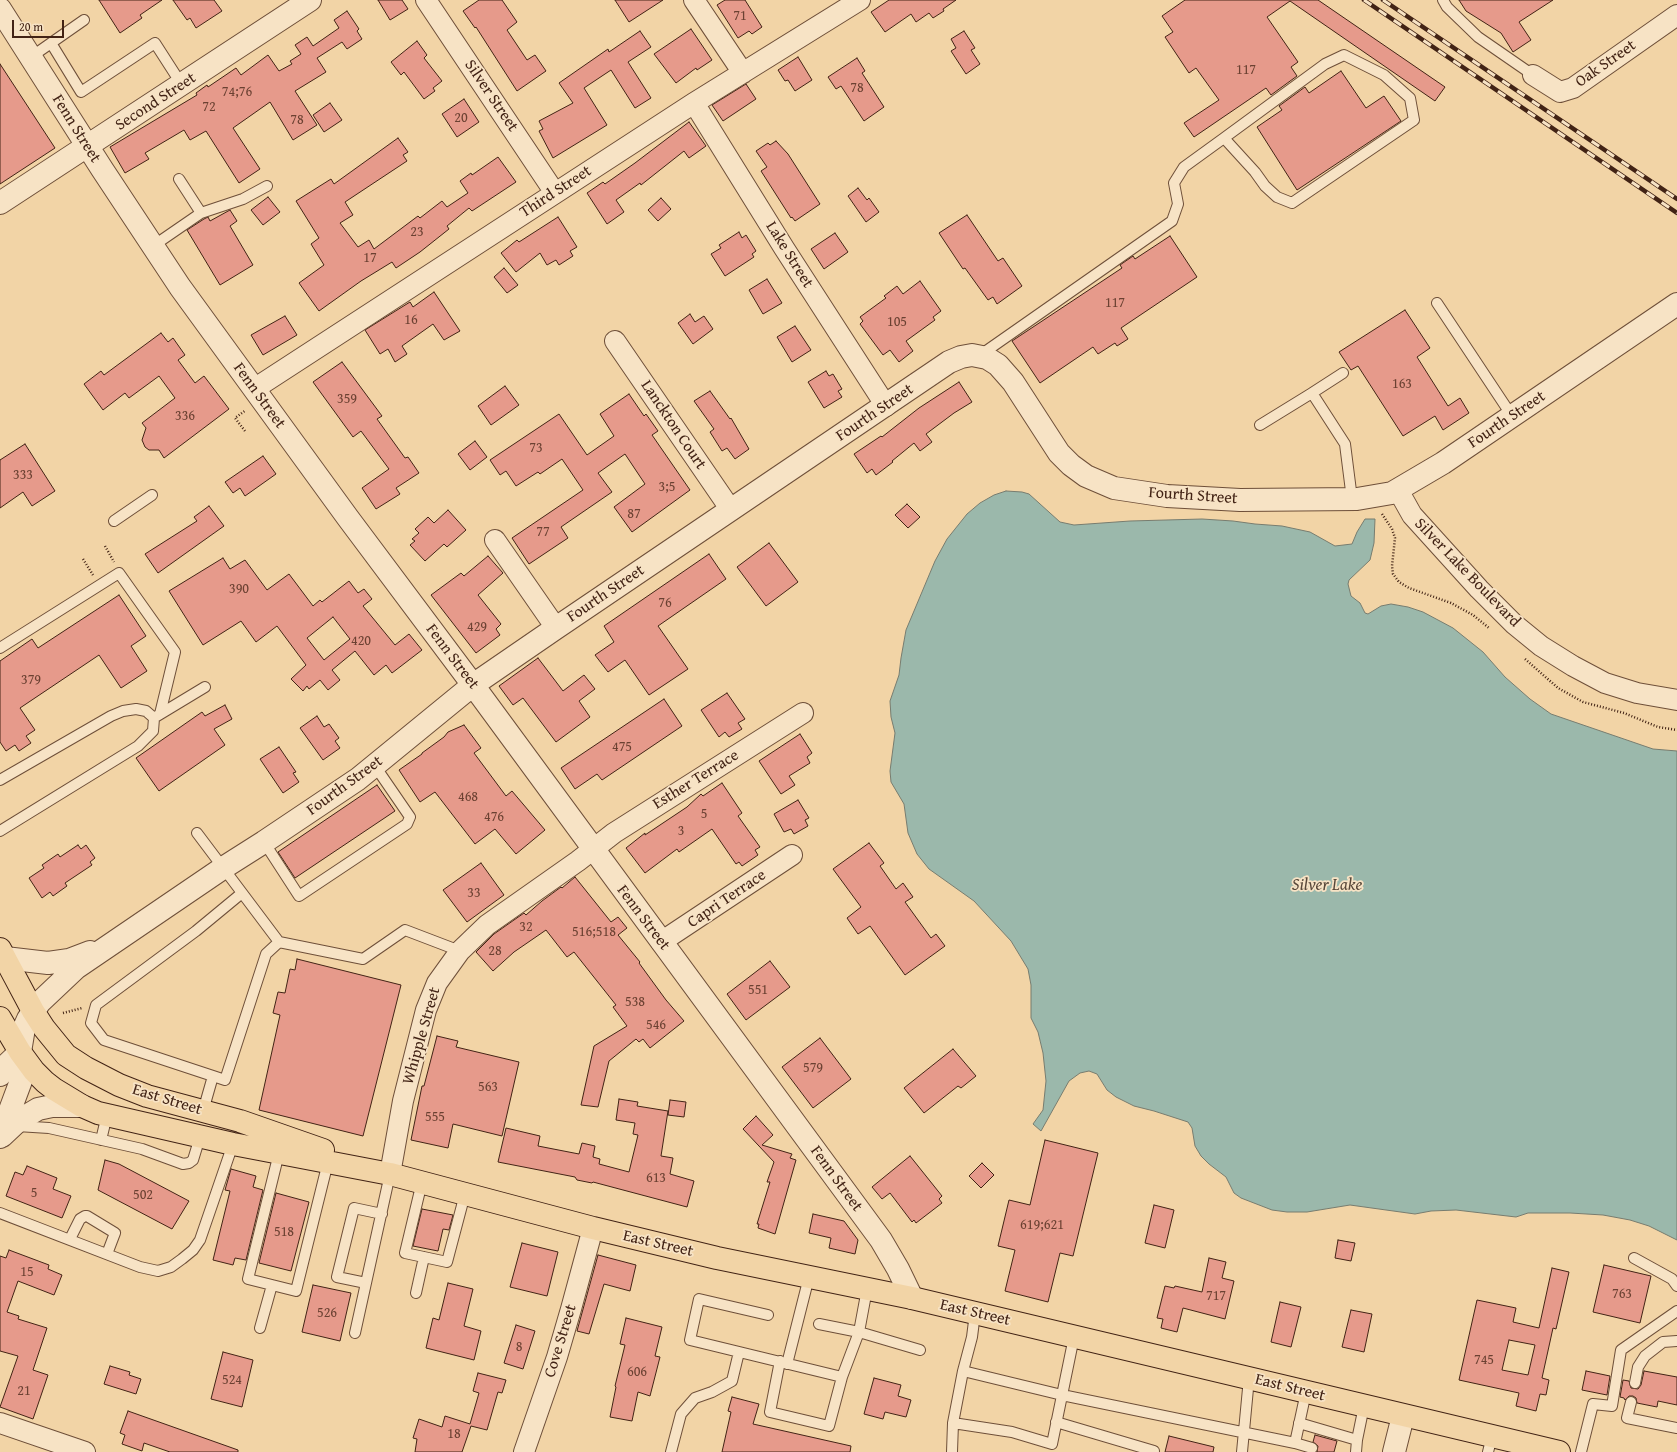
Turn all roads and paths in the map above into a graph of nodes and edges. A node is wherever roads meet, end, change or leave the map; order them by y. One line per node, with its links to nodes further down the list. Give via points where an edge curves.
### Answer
1 (310, 0): 13 (street, Second Street)
2 (426, 0): 19 (street, Silver Street)
3 (694, 0): 11 (street)
4 (860, 0): 11 (street, Third Street)
5 (1442, 0): 12 (lane, via 1478,37)
6 (0, 9): 10 (street, Fenn Street)
7 (1677, 15): 12 (street, Oak Street, via 1573,88 1560,92)
8 (84, 20): 9 (lane)
9 (51, 43): 10 (lane); 13 (lane, via 82,92 155,43)
10 (30, 57): 16 (street, Fenn Street)
11 (743, 73): 14 (street, Third Street)
12 (1533, 75)
13 (182, 85): 16 (street, Second Street)
14 (694, 103): 19 (street, Third Street); 30 (street, Lake Street)
15 (1224, 138): 15 (lane, via 1265,186 1277,197 1292,203 1414,120 1410,98 1384,75 1344,56 1325,64); 26 (lane, via 1184,167 1174,183 1178,204 1172,221)
16 (88, 147): 20 (street, Second Street); 22 (street, Fenn Street)
17 (179, 179): 21 (lane)
18 (267, 186): 21 (lane, via 243,199)
19 (555, 193): 29 (street, Third Street)
20 (0, 203)
21 (201, 213): 22 (lane)
22 (153, 246): 29 (street, Fenn Street)
23 (1437, 303): 31 (lane)
24 (1677, 304): 31 (street, Fourth Street)
25 (615, 341): 37 (street, Lanckton Court)
26 (979, 356): 30 (street, Fourth Street, via 966,356 949,362); 36 (street, Fourth Street, via 992,360 1003,370 1059,453 1078,472 1095,481 1129,491 1180,497 1284,501)
27 (1343, 373): 28 (lane)
28 (1312, 393): 32 (lane); 36 (lane, via 1345,444)
29 (252, 399): 33 (path, via 235,418); 44 (street, Fenn Street, via 343,512)
30 (886, 406): 37 (street, Fourth Street)
31 (1512, 416): 34 (street, Fourth Street)
32 (1260, 425)
33 (245, 432)
34 (1398, 490): 36 (street, Fourth Street, via 1372,498); 46 (street, Silver Lake Boulevard, via 1412,515 1478,589 1541,646 1605,683 1637,693)
35 (152, 495): 38 (lane)
36 (1352, 499)
37 (731, 510): 42 (street, Fourth Street)
38 (114, 521)
39 (495, 540): 42 (street)
40 (105, 546): 41 (path)
41 (119, 573): 43 (lane); 48 (lane, via 175,652)
42 (556, 628): 44 (street, Fourth Street)
43 (0, 648)
44 (473, 685): 49 (street, Fourth Street); 54 (street, Fenn Street)
45 (205, 687): 48 (lane)
46 (1677, 700)
47 (803, 713): 54 (street, Esther Terrace, via 614,832)
48 (157, 716): 50 (lane, via 136,709 123,711); 51 (lane, via 153,731 138,746)
49 (375, 766): 53 (street, Fourth Street); 53 (lane, via 410,817 407,824 299,896)
50 (0, 780)
51 (0, 832)
52 (197, 833): 56 (lane)
53 (264, 842): 56 (street, Fourth Street)
54 (593, 850): 59 (street, Fenn Street); 61 (street, Whipple Street, via 487,925)
55 (792, 855): 59 (street, Capri Terrace)
56 (222, 868): 57 (lane); 60 (street, Fourth Street)
57 (242, 893): 58 (lane); 67 (lane, via 196,931 96,1005 91,1022 104,1040)
58 (279, 942): 61 (lane, via 363,959 405,930); 67 (lane, via 266,954 225,1080)
59 (661, 942): 96 (street, Fenn Street, via 881,1240)
60 (104, 948): 62 (street, Fourth Street, via 69,960 48,963); 63 (street, Fourth Street, via 76,968)
61 (460, 951): 77 (street, Whipple Street, via 437,983 426,1010 403,1101)
62 (2, 954): 63 (highway, East Street)
63 (33, 1012): 65 (street, Fourth Street, via 24,1028); 69 (highway, East Street, via 66,1055 102,1077 147,1096)
64 (0, 1018): 65 (highway, East Street)
65 (20, 1052): 66 (street, via 2,1069); 68 (highway, East Street, via 34,1071 54,1089); 71 (street, Fourth Street, via 22,1078)
66 (0, 1075)
67 (212, 1076): 69 (lane)
68 (82, 1106): 70 (highway, East Street); 71 (street, via 64,1105 33,1111)
69 (203, 1111): 77 (highway, East Street, via 240,1121)
70 (107, 1115): 72 (highway, East Street); 73 (lane)
71 (4, 1133): 73 (lane, via 49,1128)
72 (200, 1137): 73 (lane, via 193,1160 183,1164 142,1149); 74 (highway, East Street)
73 (101, 1140)
74 (233, 1144): 75 (highway, East Street); 86 (lane, via 200,1240 193,1250 171,1267 158,1271)
75 (279, 1153): 76 (highway, East Street); 92 (lane, via 248,1279)
76 (328, 1162): 77 (highway, East Street); 92 (lane, via 296,1291)
77 (390, 1174): 78 (highway, East Street); 81 (lane)
78 (422, 1182): 79 (highway, East Street); 87 (lane, via 404,1253)
79 (462, 1193): 82 (lane); 83 (highway, East Street); 89 (lane, via 447,1262)
80 (0, 1213): 85 (lane)
81 (382, 1214): 91 (lane); 91 (lane, via 354,1208 337,1277)
82 (453, 1215)
83 (593, 1228): 90 (highway, East Street); 132 (street, Cove Street, via 572,1309)
84 (449, 1230): 89 (lane)
85 (70, 1239): 86 (lane); 86 (lane, via 80,1219 87,1216 115,1233)
86 (107, 1254)
87 (424, 1257): 89 (lane); 95 (lane)
88 (1634, 1258): 93 (lane, via 1672,1279)
89 (442, 1261)
90 (808, 1277): 94 (highway, East Street); 108 (lane)
91 (366, 1282): 103 (lane)
92 (272, 1285): 101 (lane)
93 (1677, 1286)
94 (867, 1289): 96 (highway, East Street); 102 (lane)
95 (416, 1294)
96 (912, 1298): 98 (highway, East Street)
97 (1677, 1311): 139 (lane, via 1621,1350 1612,1406 1593,1404)
98 (975, 1313): 104 (highway, East Street); 109 (lane)
99 (768, 1315): 107 (lane, via 700,1299 690,1340)
100 (819, 1324): 102 (lane)
101 (260, 1328)
102 (859, 1332): 106 (lane); 110 (lane)
103 (355, 1333)
104 (1074, 1337): 111 (highway, East Street); 114 (lane)
105 (1677, 1341): 112 (lane, via 1663,1342 1645,1356 1638,1367)
106 (920, 1350)
107 (739, 1352): 108 (lane); 133 (lane, via 732,1381 695,1398 681,1414)
108 (784, 1363): 110 (lane); 110 (lane, via 770,1412 829,1426)
109 (963, 1371): 114 (lane); 120 (lane)
110 (842, 1377)
111 (1249, 1378): 113 (highway, East Street); 123 (lane)
112 (1635, 1383)
113 (1306, 1392): 116 (highway, East Street); 121 (lane)
114 (1062, 1394): 119 (lane); 123 (lane)
115 (1631, 1402): 122 (lane, via 1627,1418)
116 (1364, 1406): 117 (highway, East Street); 124 (lane)
117 (1403, 1416): 126 (highway, East Street); 137 (street)
118 (0, 1422): 131 (street)
119 (1056, 1422): 127 (lane); 130 (lane)
120 (954, 1423): 127 (lane, via 1012,1432); 134 (lane)
121 (1299, 1423): 124 (lane); 125 (lane)
122 (1677, 1428)
123 (1244, 1433): 125 (lane); 135 (lane)
124 (1357, 1440): 136 (lane)
125 (1295, 1444): 128 (lane)
126 (1490, 1444): 129 (highway, East Street)
127 (1051, 1448)
128 (1312, 1448)
129 (1525, 1448): 138 (highway, East Street)
130 (1154, 1451)
131 (85, 1452)
132 (524, 1452)
133 (671, 1452)
134 (952, 1452)
135 (1242, 1452)
136 (1356, 1452)
137 (1394, 1452)
138 (1559, 1452)
139 (1581, 1452)

